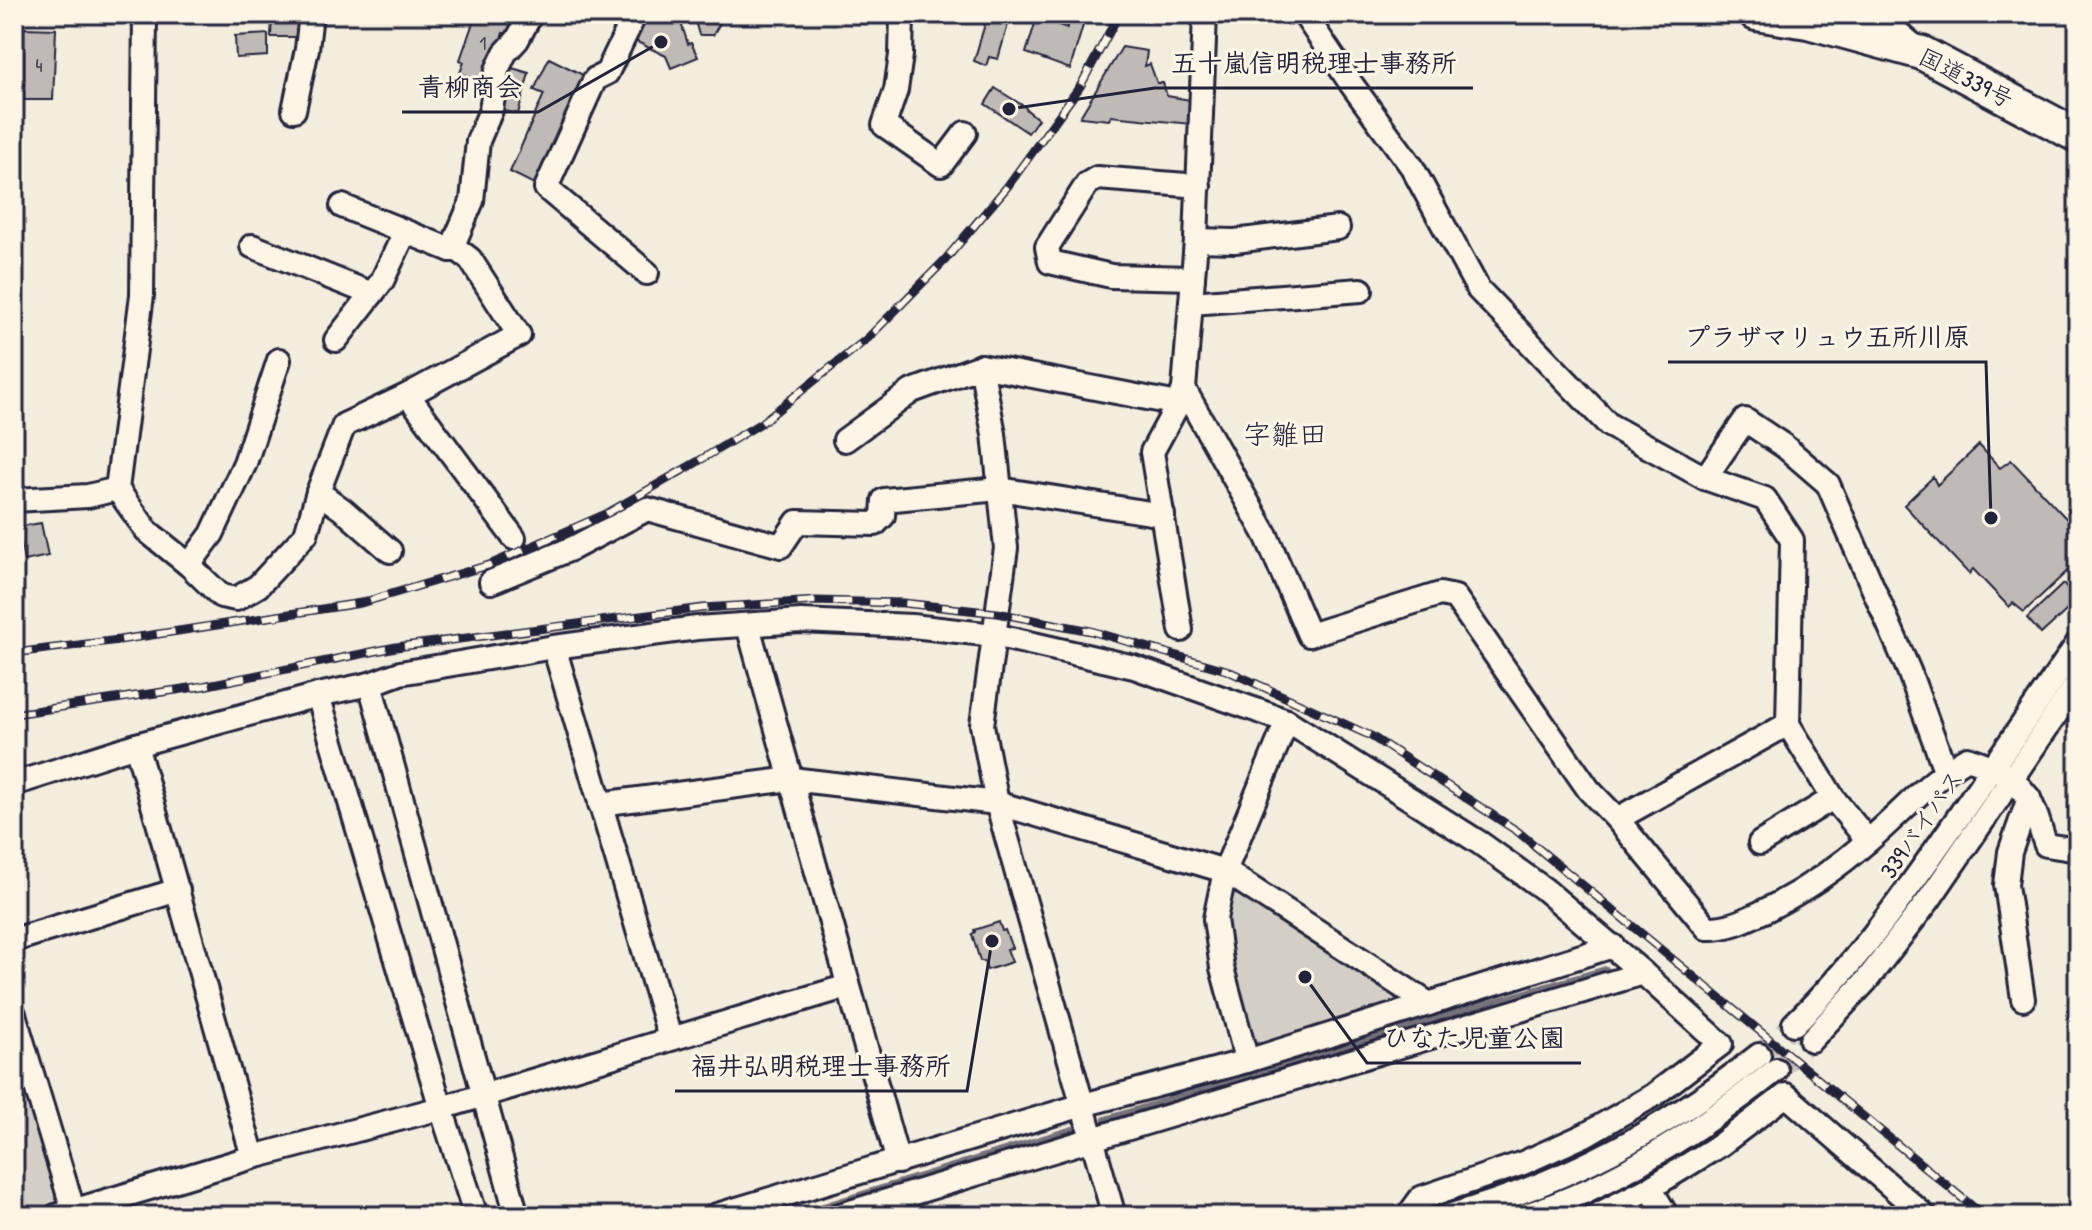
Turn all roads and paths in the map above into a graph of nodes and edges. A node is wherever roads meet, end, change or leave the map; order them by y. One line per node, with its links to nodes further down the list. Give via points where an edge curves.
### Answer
1 (145, 14): 33 (street, via 142,295)
2 (311, 14): 11 (street)
3 (531, 14): 20 (street, via 497,70 491,110 478,141 472,201)
4 (635, 14): 21 (street, via 607,73 595,79 546,188)
5 (902, 14): 12 (street, via 896,90 884,125 941,165)
6 (1205, 14): 14 (street)
7 (1304, 14): 32 (street, via 1412,167 1478,289 1609,425)
8 (1756, 14): 10 (highway, 国道339号, via 1808,22)
9 (1876, 14): 10 (street)
10 (1922, 53): 13 (highway, 国道339号)
11 (294, 110)
12 (965, 133)
13 (2078, 136)
14 (1199, 186): 18 (street); 22 (street, via 1097,178 1087,184 1047,247 1050,262 1111,276)
15 (342, 206): 17 (street)
16 (1338, 228): 18 (street, via 1235,241)
17 (405, 232): 20 (street); 24 (street)
18 (1196, 240): 22 (street)
19 (252, 246): 24 (street)
20 (451, 250): 29 (street, via 470,259 519,335)
21 (647, 273)
22 (1193, 278): 25 (street)
23 (1361, 290): 25 (street)
24 (372, 294): 26 (street)
25 (1191, 303): 30 (street)
26 (336, 340)
27 (279, 360): 40 (street, via 245,463 212,534)
28 (981, 366): 30 (street); 31 (street, via 912,391); 34 (street)
29 (408, 395): 35 (street, via 344,425); 38 (street)
30 (1181, 397): 37 (street, via 1152,452); 61 (street, via 1266,535 1309,635 1440,594 1455,597 1589,790)
31 (845, 440)
32 (1705, 478): 51 (street, via 1765,499 1792,540); 53 (street, via 1745,420 1828,484 1909,671)
33 (117, 489): 36 (street); 40 (street, via 147,531)
34 (999, 489): 37 (street); 41 (street, via 884,500 883,516 875,524 797,522 781,546 647,509); 44 (street, via 1006,548)
35 (318, 492): 39 (street); 40 (street, via 306,534 258,586 236,599 221,596)
36 (14, 500)
37 (1163, 515): 43 (street)
38 (514, 538)
39 (390, 551)
40 (189, 565)
41 (491, 582)
42 (748, 626): 44 (street, via 860,623); 46 (street); 55 (street)
43 (1181, 630)
44 (994, 635): 50 (street, via 1134,667); 59 (street, via 982,725)
45 (2078, 643): 54 (street, 339バイパス)
46 (554, 647): 48 (street, via 400,673); 60 (street)
47 (2078, 682): 54 (street)
48 (370, 684): 49 (street); 77 (street)
49 (318, 695): 52 (street); 79 (street)
50 (1287, 721): 65 (street); 68 (street, via 1480,843)
51 (1788, 724): 57 (street); 61 (street)
52 (136, 745): 56 (street); 66 (street)
53 (1945, 770): 54 (street, via 1967,758); 62 (street)
54 (2002, 773): 58 (street); 74 (street, 339バイパス, via 1817,1003)
55 (791, 779): 59 (street); 60 (street); 70 (street)
56 (14, 784)
57 (1833, 798): 62 (street); 63 (street)
58 (2029, 798): 64 (street, via 2046,845); 71 (street, via 2010,852 2006,885)
59 (997, 803): 65 (street); 78 (street)
60 (600, 804): 75 (street)
61 (1617, 819): 62 (street, via 1707,928 1721,928 1783,901)
62 (1868, 841)
63 (1760, 843)
64 (2078, 850)
65 (1225, 871): 72 (street); 76 (street, via 1215,919)
66 (178, 890): 67 (street); 81 (street)
67 (14, 940)
68 (1613, 946): 69 (street); 72 (street)
69 (1643, 973): 80 (street); 90 (street, via 1721,1044 1654,1095 1585,1135 1421,1198)
70 (848, 986): 75 (street); 82 (street)
71 (2023, 999)
72 (1429, 1004): 76 (street)
73 (14, 1014): 84 (street)
74 (1802, 1032)
75 (670, 1038): 77 (street)
76 (1247, 1061): 78 (street)
77 (484, 1095): 79 (street); 86 (street)
78 (1083, 1105): 80 (street); 82 (street)
79 (441, 1108): 81 (street); 85 (street)
80 (1092, 1139): 88 (street); 89 (street)
81 (253, 1157): 84 (street)
82 (898, 1162): 87 (street)
83 (1650, 1188): 93 (street); 94 (street); 95 (street, via 1720,1145 1786,1095)
84 (68, 1214)
85 (476, 1216)
86 (517, 1216)
87 (714, 1216)
88 (837, 1216)
89 (1114, 1216)
90 (1408, 1216)
91 (1448, 1216): 92 (street, via 1514,1195 1617,1150 1768,1062 1712,1118 1638,1164)
92 (1523, 1216)
93 (1595, 1216)
94 (1667, 1216)
95 (1925, 1216)

